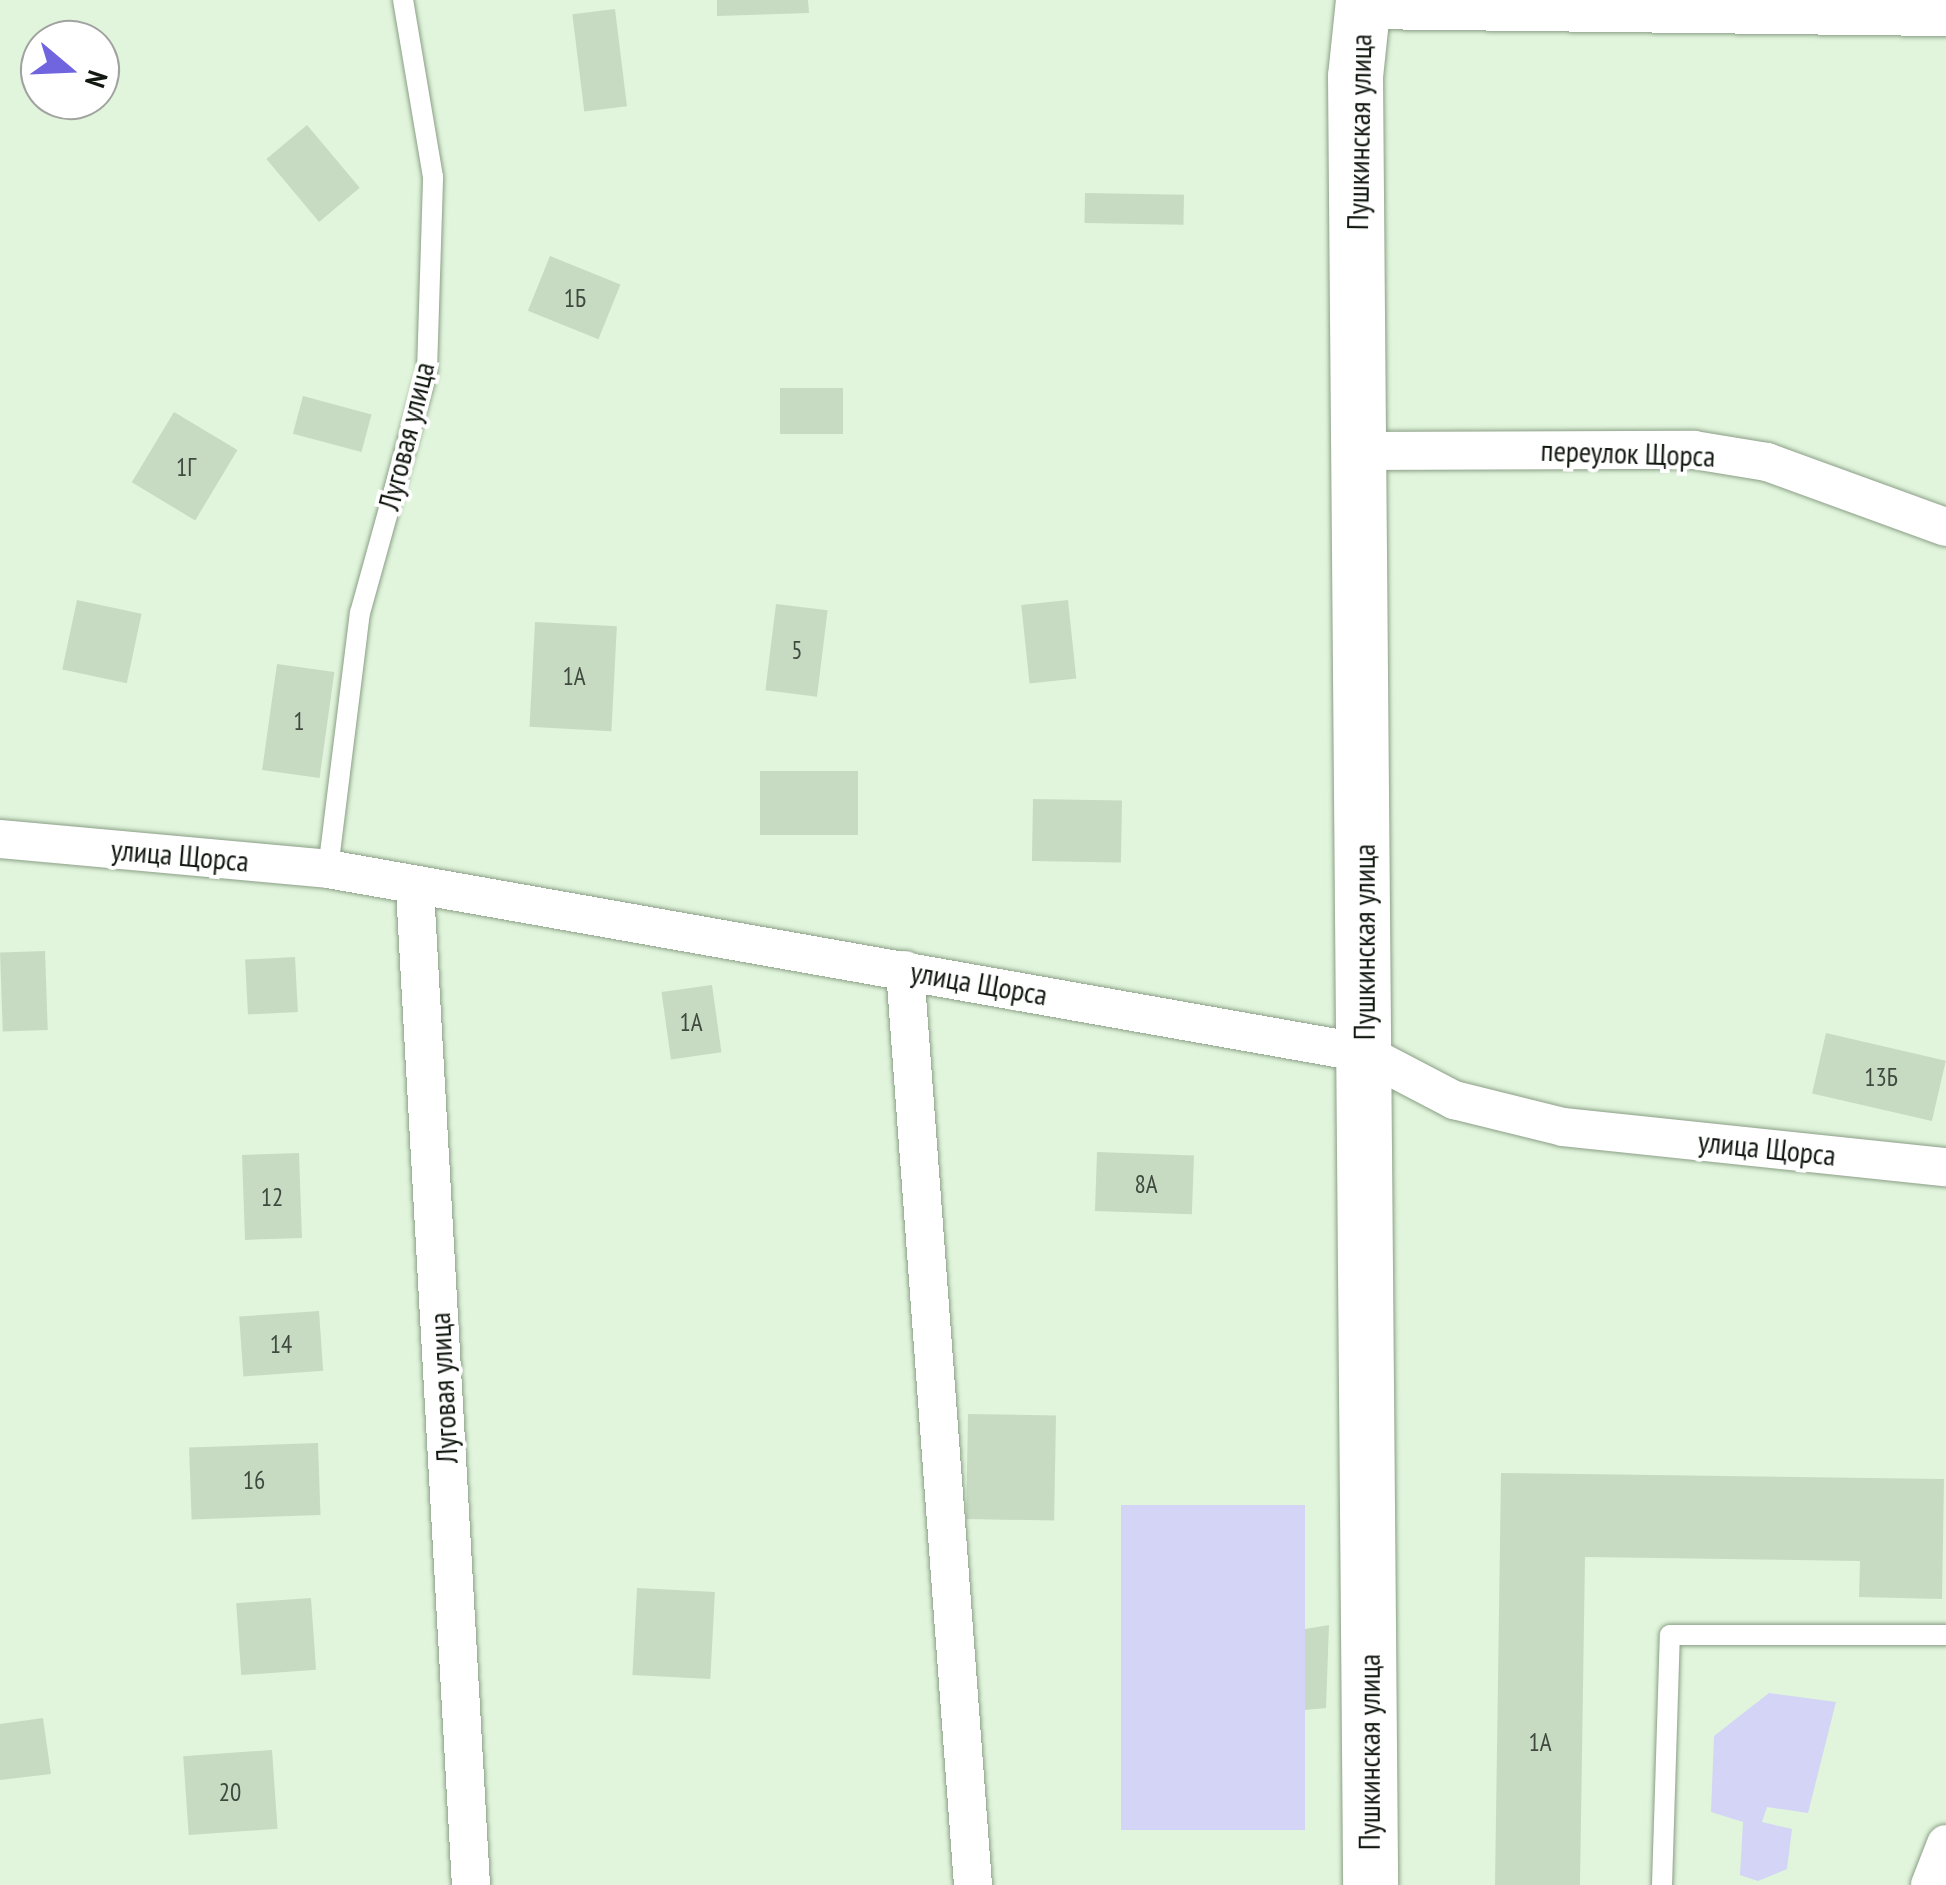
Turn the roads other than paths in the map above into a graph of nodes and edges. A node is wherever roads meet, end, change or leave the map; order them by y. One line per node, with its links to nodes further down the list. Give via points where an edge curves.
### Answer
1 (403, 0): 7 (lane, Луговая улица, via 432,177 427,371 360,613)
2 (1362, 5): 3 (street); 4 (street, Пушкинская улица)
3 (1946, 18)
4 (1359, 451): 5 (street, переулок Щорса, via 1694,450 1767,462); 10 (street, Пушкинская улица)
5 (1946, 526)
6 (0, 839): 7 (street, улица Щорса)
7 (328, 869): 8 (street, улица Щорса)
8 (415, 890): 9 (street, улица Щорса); 14 (street, Луговая улица)
9 (905, 970): 10 (street, улица Щорса); 15 (street)
10 (1364, 1053): 11 (street, улица Щорса, via 1454,1100 1563,1127); 16 (street, Пушкинская улица)
11 (1946, 1167)
12 (1946, 1635): 17 (lane, via 1670,1634)
13 (1946, 1844): 18 (street)
14 (471, 1885)
15 (973, 1885)
16 (1370, 1885)
17 (1662, 1885)
18 (1930, 1885)

